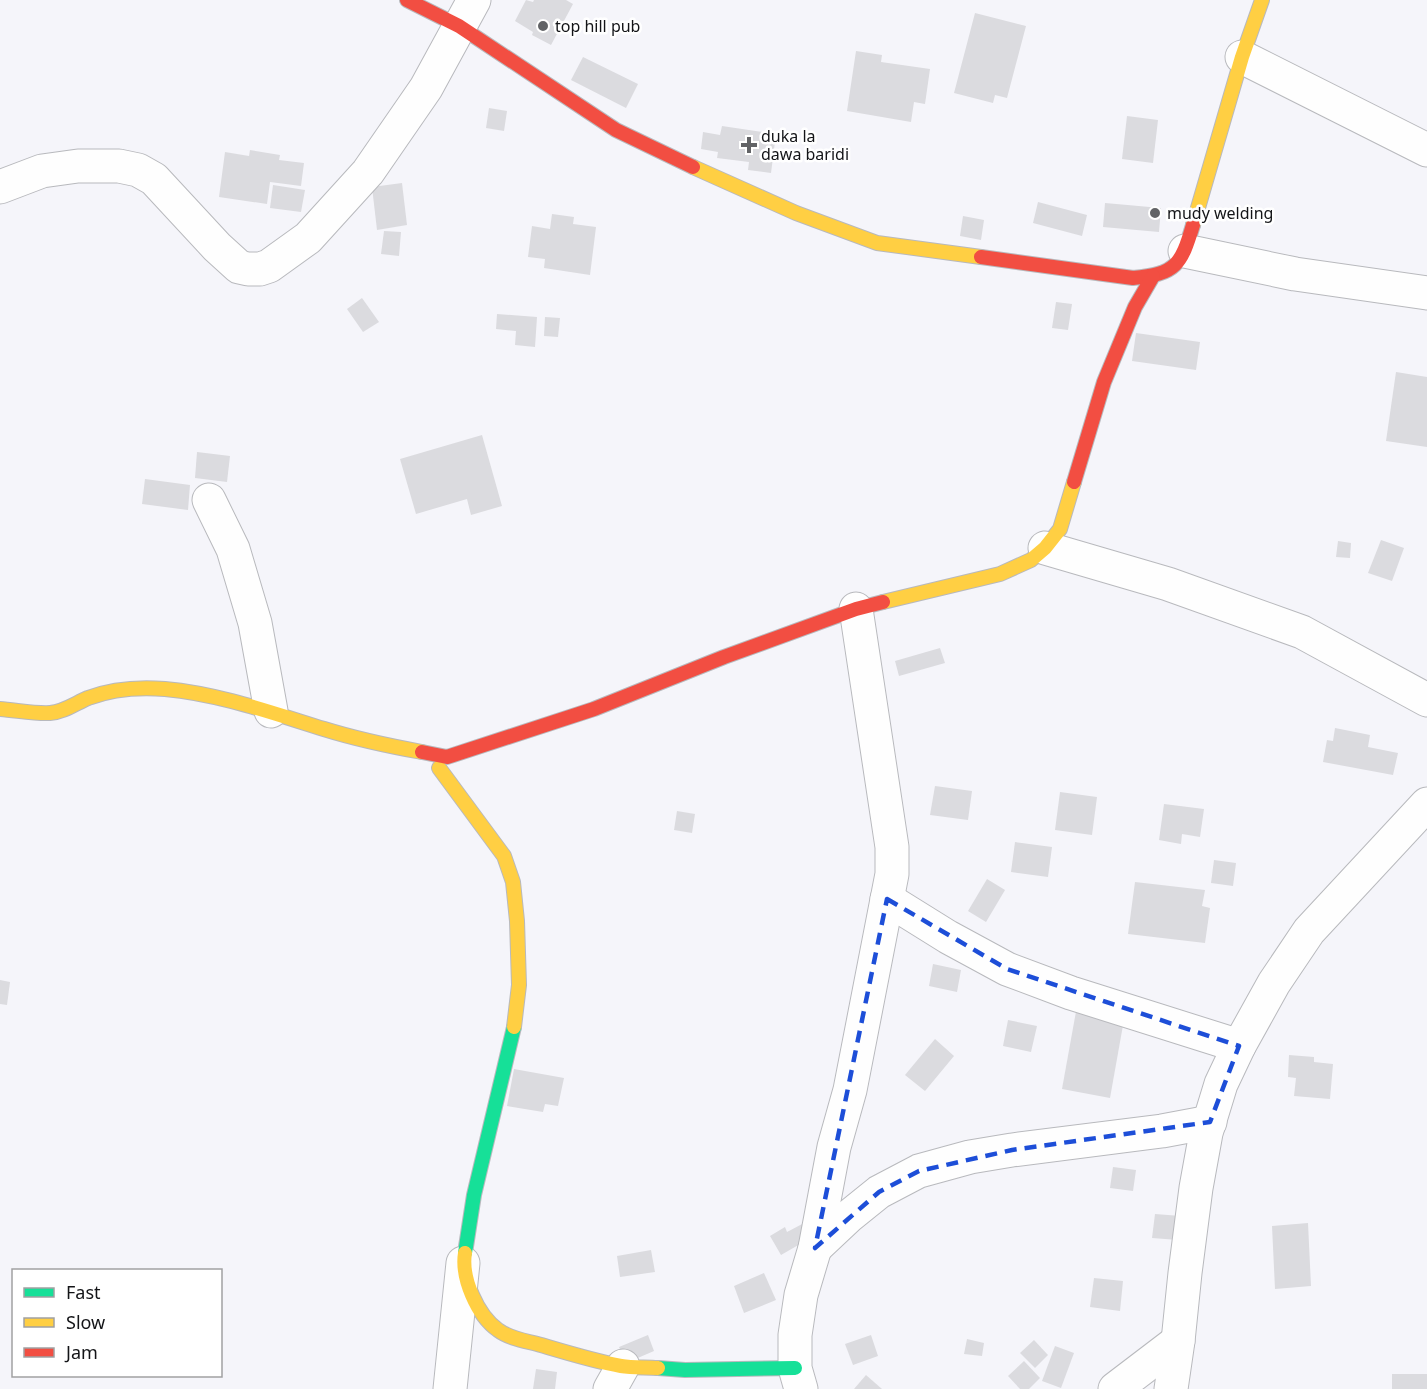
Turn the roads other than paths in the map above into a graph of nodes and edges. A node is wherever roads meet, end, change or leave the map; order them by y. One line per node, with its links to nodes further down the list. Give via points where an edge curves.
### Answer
1 (407, 0): 3 (street)
2 (1262, 0): 4 (street)
3 (467, 13): 6 (street, via 426,88 368,172 308,238 270,266 239,267 154,179 138,170 78,166 42,171); 8 (street, via 616,130 796,213 877,243 1133,278)
4 (1242, 57): 5 (street); 7 (street)
5 (1427, 150)
6 (0, 187)
7 (1185, 250): 8 (street, via 1174,267); 9 (street, via 1295,274)
8 (1153, 276): 11 (street, via 1135,307 1104,382 1060,529)
9 (1427, 293)
10 (209, 500): 15 (street, via 233,549 255,623)
11 (1045, 548): 12 (street, via 1031,560 1000,574); 13 (street, via 1168,584 1302,632)
12 (856, 609): 15 (street, via 594,709 447,757 393,747); 18 (street, via 892,847)
13 (1427, 700)
14 (0, 709): 15 (street, via 50,713 89,698 139,688 220,698)
15 (271, 711)
16 (439, 768): 22 (street, via 504,856 513,882 517,921 516,1020 474,1195)
17 (1427, 804): 19 (street, via 1309,931)
18 (888, 899): 19 (street, via 948,938 1007,969); 21 (street)
19 (1239, 1046): 20 (street, via 1221,1084)
20 (1210, 1122): 21 (street, via 970,1157 919,1171 879,1192); 23 (street, via 1196,1188)
21 (815, 1248): 25 (street, via 801,1294 795,1335)
22 (463, 1263): 24 (street, via 471,1295 499,1331); 26 (street)
23 (1178, 1341): 27 (street); 28 (street)
24 (616, 1378): 25 (street, via 685,1370)
25 (798, 1378)
26 (450, 1389)
27 (1115, 1389)
28 (1171, 1389)

